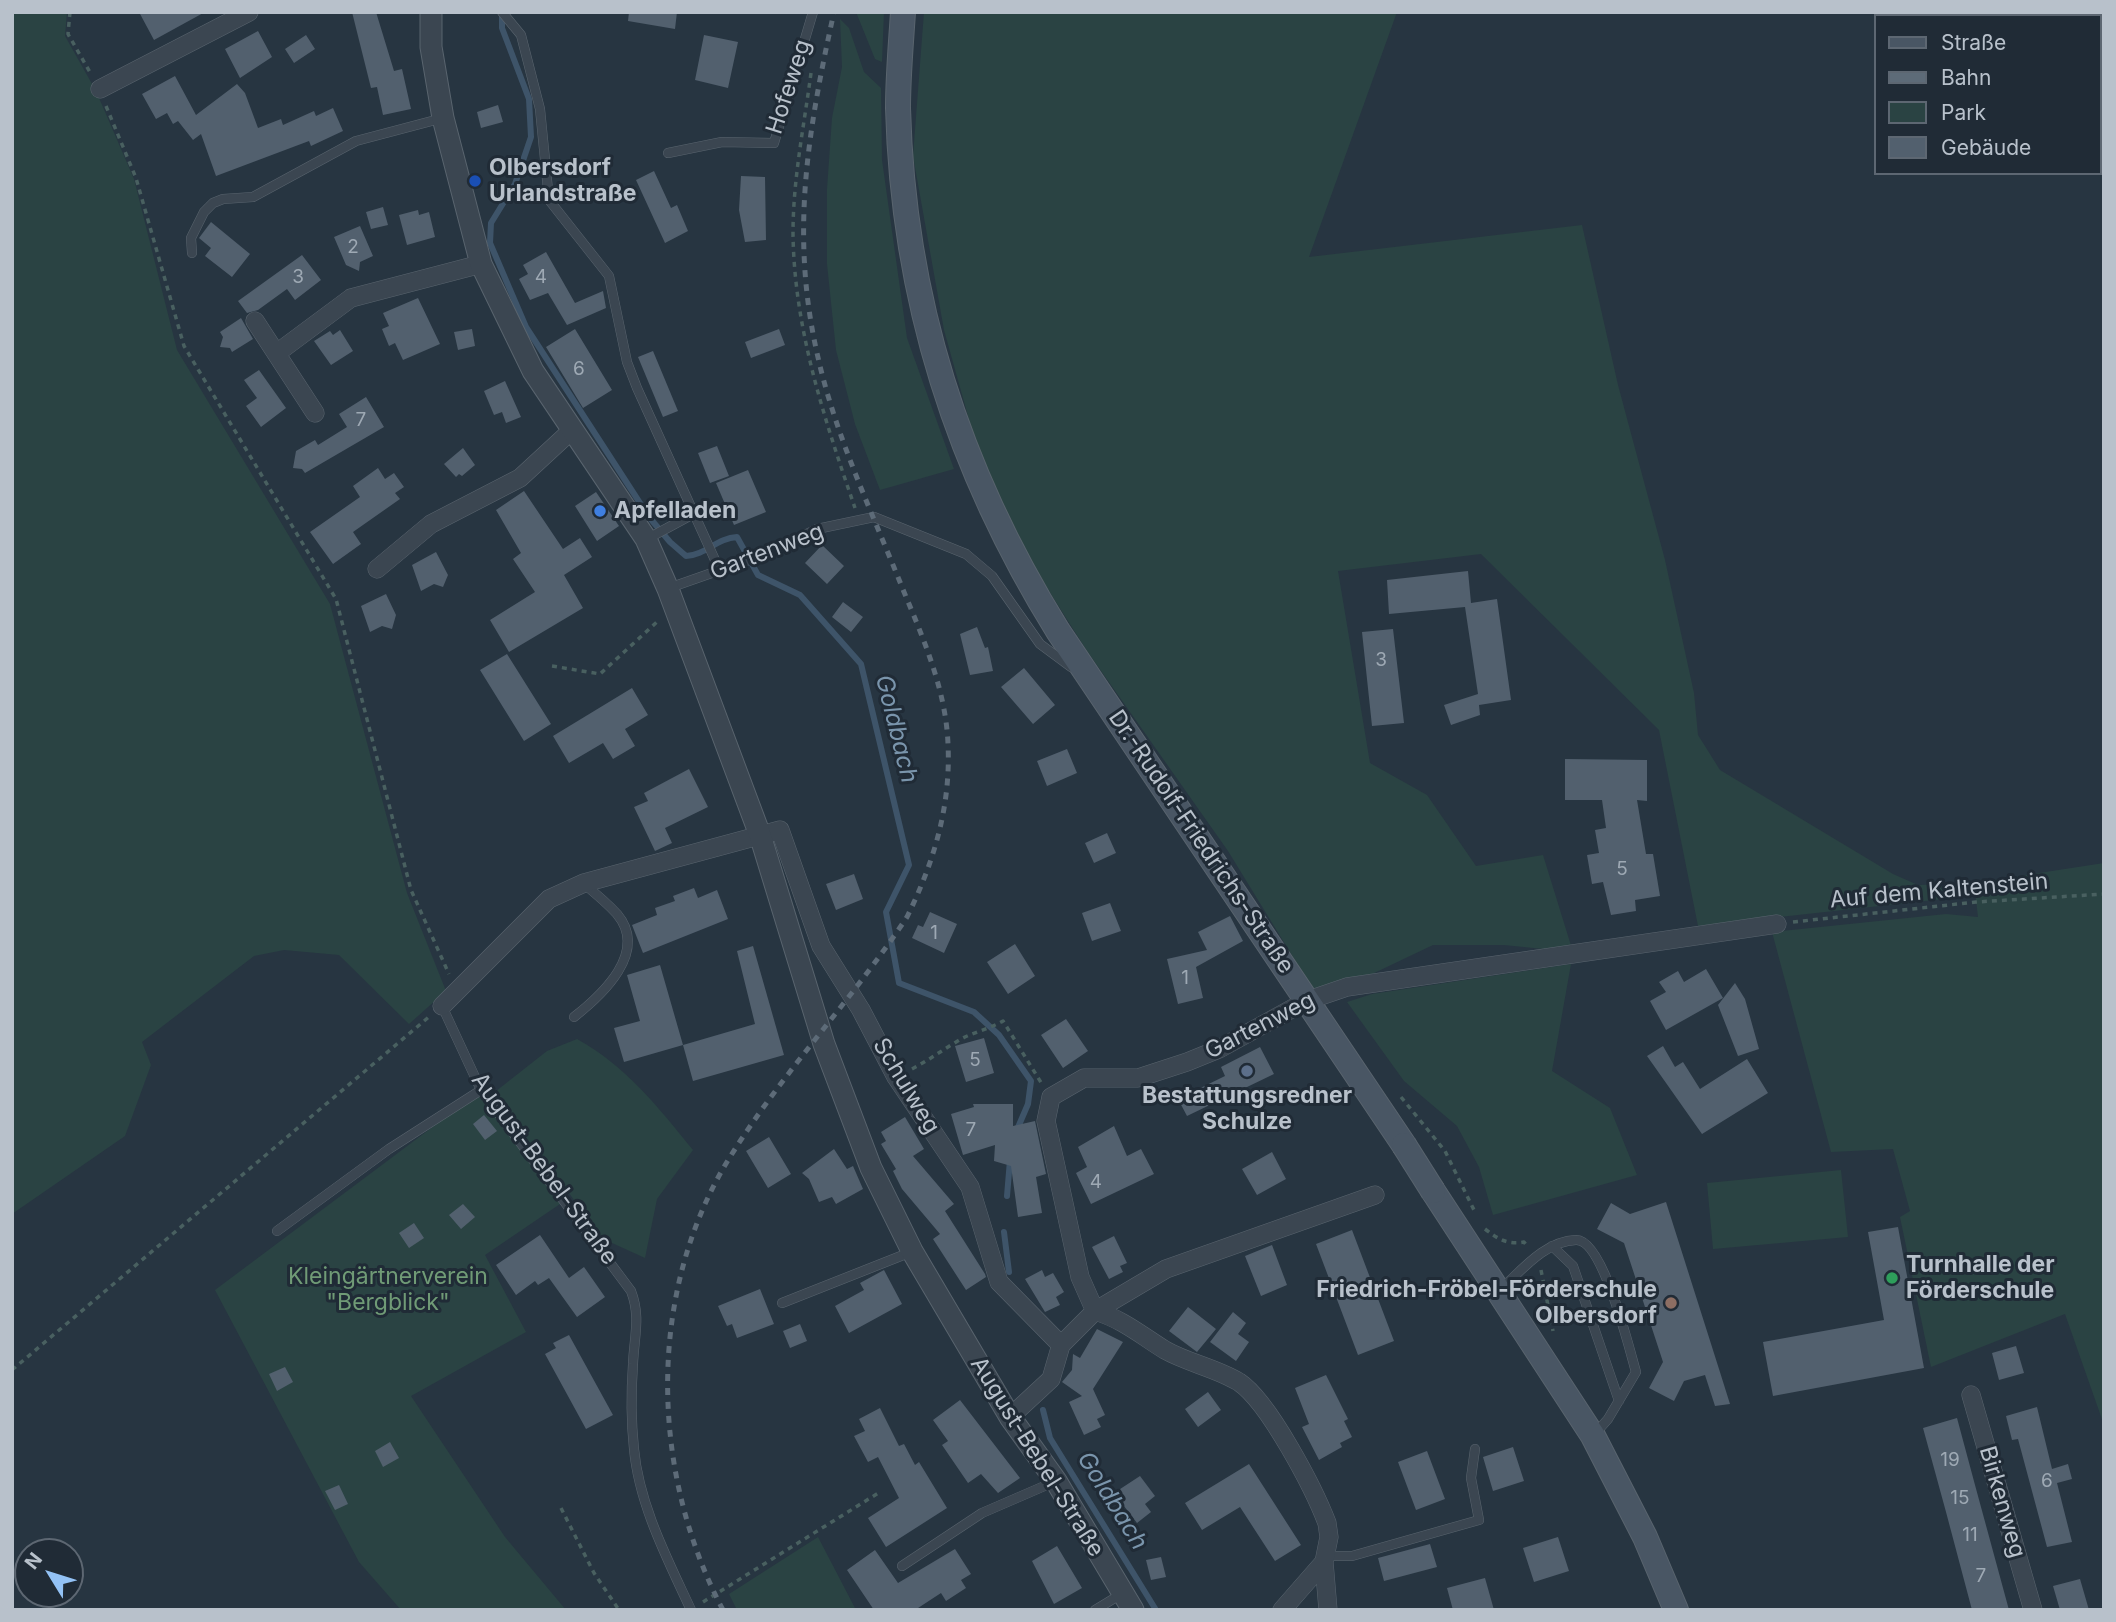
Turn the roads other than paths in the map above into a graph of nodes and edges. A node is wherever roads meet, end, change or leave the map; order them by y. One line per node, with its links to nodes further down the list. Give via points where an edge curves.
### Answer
1 (249, 12): 6 (street)
2 (431, 12): 7 (street, August-Bebel-Straße, via 431,47)
3 (502, 12): 15 (lane, via 521,35 540,109 549,200 609,276 632,375)
4 (813, 12): 8 (lane, Hofeweg, via 774,143 722,142)
5 (903, 12): 20 (main road, Dr.-Rudolf-Friedrichs-Straße, via 900,160 916,281 943,390 1018,568)
6 (100, 89)
7 (443, 118): 9 (lane, via 356,141 253,197 213,203 191,238); 10 (street, August-Bebel-Straße)
8 (668, 153)
9 (192, 253)
10 (481, 264): 12 (street, via 351,298); 14 (street, August-Bebel-Straße, via 533,371)
11 (255, 321): 12 (street)
12 (277, 353): 13 (street)
13 (315, 413)
14 (572, 430): 16 (street, August-Bebel-Straße); 17 (street, via 520,478 431,524)
15 (695, 513): 16 (lane); 18 (lane)
16 (646, 539): 19 (street, August-Bebel-Straße)
17 (377, 569)
18 (720, 571): 19 (lane, Gartenweg); 20 (lane, Gartenweg, via 817,529 874,517 894,523 966,554 992,576 1040,644)
19 (671, 597): 21 (street, August-Bebel-Straße)
20 (1097, 685): 24 (main road, Dr.-Rudolf-Friedrichs-Straße)
21 (760, 835): 22 (street); 31 (street, August-Bebel-Straße, via 857,1135); 35 (street, Schulweg, via 780,830 821,946 897,1077 970,1187 999,1282)
22 (584, 883): 25 (street, via 550,900); 26 (lane, via 618,915 626,931 626,953 606,991)
23 (1777, 924): 24 (street, Gartenweg, via 1347,987)
24 (1306, 1001): 32 (main road, Dr.-Rudolf-Friedrichs-Straße, bridge); 34 (street, Gartenweg, via 1187,1062 1138,1078 1084,1078 1051,1097 1046,1121 1080,1277)
25 (442, 1006): 27 (lane, August-Bebel-Straße)
26 (574, 1017)
27 (481, 1090): 29 (lane, via 389,1149); 45 (lane, August-Bebel-Straße, via 631,1291 638,1323 632,1398 634,1452 647,1504)
28 (1375, 1195): 34 (street, via 1166,1269)
29 (276, 1231)
30 (1552, 1246): 32 (lane); 37 (lane, via 1573,1266); 37 (lane, via 1578,1239 1589,1244 1601,1263 1636,1372)
31 (912, 1251): 33 (lane); 38 (street, August-Bebel-Straße)
32 (1500, 1291): 39 (main road, Dr.-Rudolf-Friedrichs-Straße)
33 (782, 1303)
34 (1095, 1311): 35 (street); 42 (street, via 1116,1317 1167,1351 1239,1382 1250,1392 1274,1423 1321,1509 1329,1537)
35 (1061, 1345): 38 (street, via 1051,1379)
36 (1971, 1395): 50 (street, Birkenweg)
37 (1619, 1401): 39 (lane)
38 (1010, 1417): 41 (street, August-Bebel-Straße)
39 (1593, 1436): 49 (main road, Dr.-Rudolf-Friedrichs-Straße)
40 (1475, 1448): 42 (lane, via 1471,1478 1479,1520 1352,1556)
41 (1056, 1481): 43 (lane, via 982,1513); 44 (street, August-Bebel-Straße)
42 (1325, 1559): 47 (street); 48 (street)
43 (902, 1566)
44 (1128, 1601): 46 (lane)
45 (692, 1610)
46 (1095, 1610)
47 (1282, 1610)
48 (1328, 1610)
49 (1676, 1610)
50 (2033, 1610)

